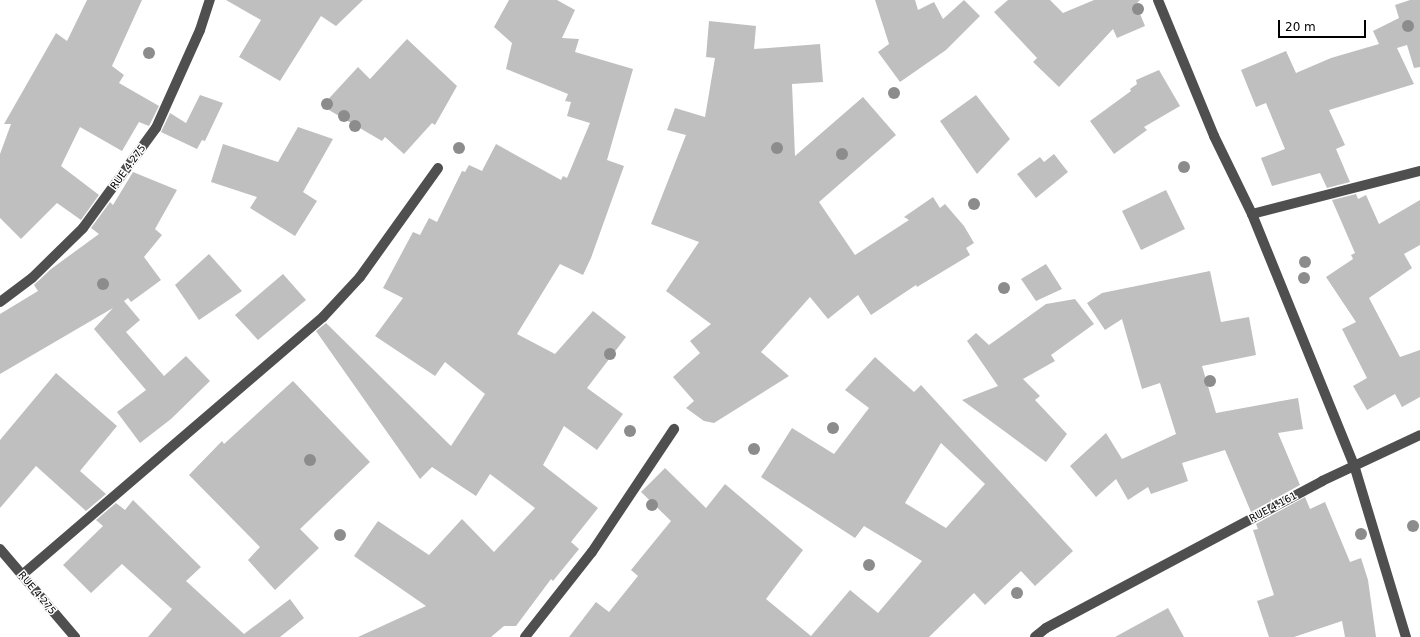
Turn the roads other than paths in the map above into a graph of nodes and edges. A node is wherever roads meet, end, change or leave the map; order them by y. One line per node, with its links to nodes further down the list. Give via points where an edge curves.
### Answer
1 (210, 0): 6 (street, RUE 4.275, via 200,30 156,128 83,228 32,278)
2 (1158, 0): 5 (street, via 1214,136)
3 (438, 168): 11 (street, via 360,277 324,317)
4 (1420, 171): 5 (street)
5 (1252, 214): 9 (street)
6 (0, 302)
7 (674, 429): 13 (street, via 592,552)
8 (1420, 435): 9 (street, RUE 4.161)
9 (1354, 464): 14 (street, RUE 4.161, via 1046,628); 15 (street)
10 (0, 549): 11 (street, RUE 4.275)
11 (22, 575): 12 (street, RUE 4.275)
12 (75, 637)
13 (525, 637)
14 (1035, 637)
15 (1406, 637)

